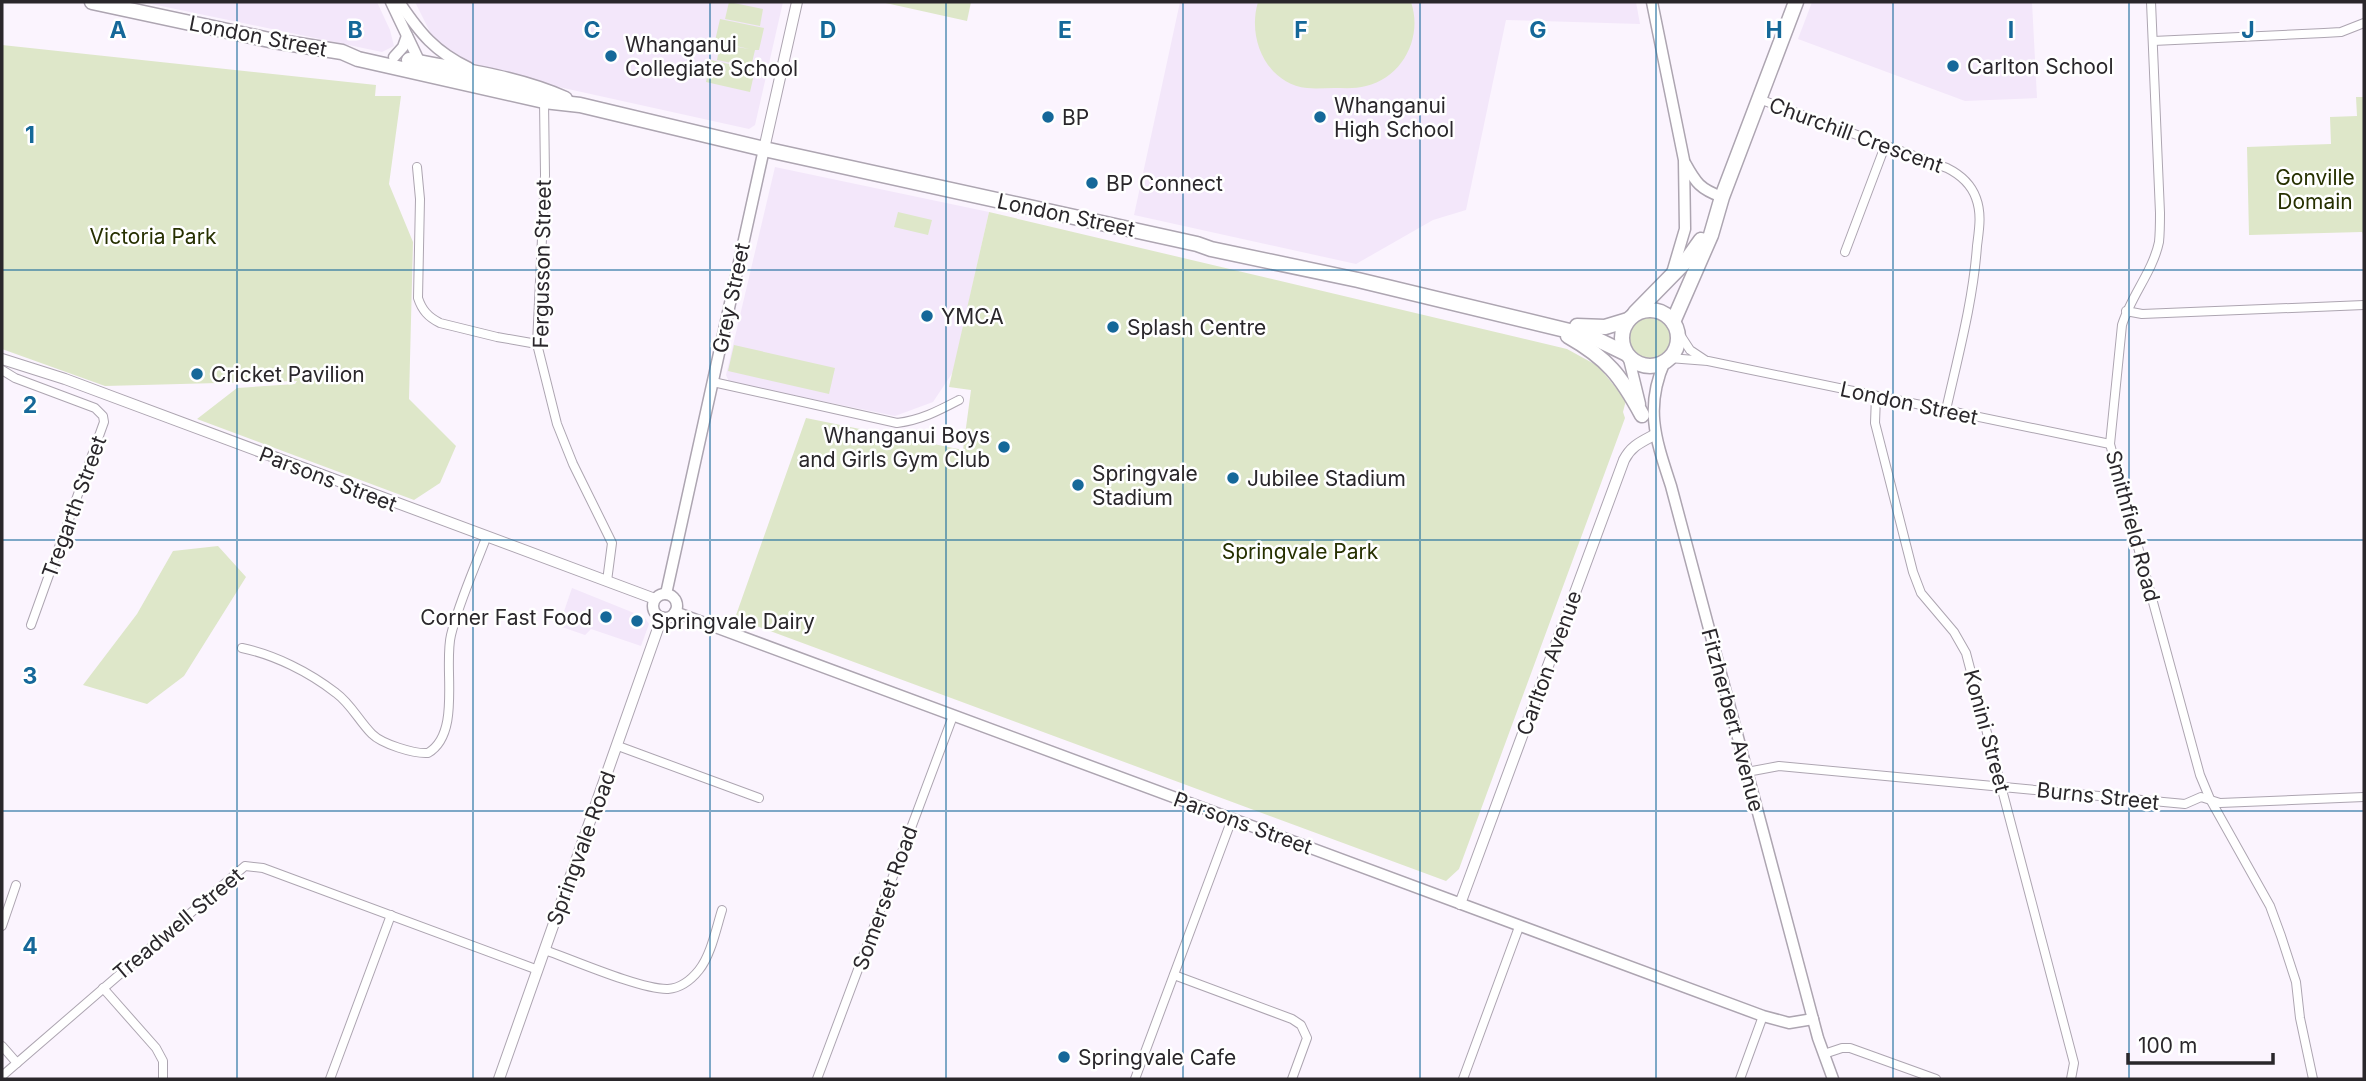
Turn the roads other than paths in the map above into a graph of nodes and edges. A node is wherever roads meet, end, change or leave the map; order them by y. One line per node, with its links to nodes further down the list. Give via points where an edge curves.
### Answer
1 (92, 2): 11 (highway, London Street)
2 (391, 2): 9 (main road)
3 (399, 2): 14 (main road, via 438,50)
4 (797, 2): 19 (street, Grey Street)
5 (1652, 2): 20 (main road)
6 (1796, 2): 15 (highway)
7 (2151, 2): 10 (street, Smithfield Road)
8 (2364, 23): 10 (street, via 2341,32)
9 (407, 36): 12 (main road); 13 (main road)
10 (2153, 41): 27 (street, Smithfield Road, via 2159,241)
11 (342, 52): 12 (highway, London Street); 13 (highway, London Street, via 358,59)
12 (394, 57): 13 (highway, London Street)
13 (422, 68): 14 (highway, London Street); 16 (highway, London Street)
14 (497, 78): 17 (highway, London Street, via 546,90)
15 (1759, 99): 18 (street, Churchill Crescent); 22 (highway)
16 (544, 101): 17 (highway, London Street); 31 (street, Fergusson Street)
17 (580, 105): 19 (highway, London Street)
18 (1885, 146): 24 (street); 40 (street, Churchill Crescent, via 1957,173 1972,188 1979,208 1973,290)
19 (764, 149): 30 (highway, London Street); 37 (main road, Grey Street)
20 (1684, 160): 22 (main road, via 1703,190); 25 (main road, via 1685,229)
21 (417, 167): 31 (street, via 418,298 425,312 440,323)
22 (1722, 197): 23 (highway)
23 (1714, 219): 25 (highway); 29 (highway)
24 (1845, 253)
25 (1670, 279): 28 (highway)
26 (2364, 305): 27 (street)
27 (2126, 311): 43 (street, Smithfield Road)
28 (1632, 317): 29 (highway, via 1644,310 1660,311); 30 (highway, London Street, via 1605,327); 32 (highway, via 1622,337)
29 (1675, 326): 34 (highway, via 1678,340); 35 (street, via 1695,355)
30 (1551, 327): 32 (highway, London Street, via 1590,336); 41 (highway, via 1583,344 1616,371)
31 (537, 344): 45 (street, Fergusson Street, via 557,424 612,544)
32 (1627, 356): 34 (highway, via 1645,365); 41 (main road)
33 (2, 359): 44 (street, Parsons Street)
34 (1667, 360): 35 (street, London Street); 42 (main road, Fitzherbert Avenue, via 1653,396)
35 (1708, 361): 38 (street, London Street)
36 (2, 370): 50 (street, Tregarth Street, via 95,408 104,422)
37 (713, 382): 39 (street, via 897,423 928,416); 46 (main road, Grey Street)
38 (1876, 396): 40 (street, London Street); 55 (street, Konini Street, via 1875,423 1913,572 1921,593 1966,653)
39 (959, 400)
40 (1946, 410): 43 (street, London Street)
41 (1642, 415): 42 (main road)
42 (1654, 435): 54 (main road, Fitzherbert Avenue); 61 (street, Carlton Avenue, via 1635,445 1624,460)
43 (2110, 444): 58 (street, Smithfield Road)
44 (486, 538): 45 (street, Parsons Street); 51 (street, via 451,636 448,718 439,744 428,753 374,737 334,691 265,653)
45 (607, 581): 47 (street, Parsons Street)
46 (666, 594): 47 (main road); 48 (main road, via 676,600)
47 (655, 599): 49 (main road, via 654,610)
48 (675, 612): 49 (main road); 52 (main road, Parsons Street)
49 (662, 617): 53 (street, Springvale Road)
50 (31, 625)
51 (242, 648)
52 (953, 716): 59 (main road, Parsons Street); 79 (street, Somerset Road)
53 (618, 746): 57 (street); 66 (street, Springvale Road)
54 (1747, 772): 55 (street, Burns Street, via 1779,766); 71 (main road, Fitzherbert Avenue)
55 (2002, 786): 58 (street, Burns Street, via 2185,804 2201,797); 86 (street, Konini Street, via 2074,1063)
56 (2364, 797): 58 (street, Burns Street, via 2220,803)
57 (759, 798)
58 (2210, 799): 87 (street, Smithfield Road, via 2270,906 2296,982)
59 (1232, 819): 61 (main road, Parsons Street); 68 (street)
60 (16, 885): 64 (street)
61 (1460, 904): 65 (main road, Parsons Street)
62 (722, 910): 66 (street, via 701,968 676,988 636,982)
63 (391, 915): 67 (street, Treadwell Street); 69 (street, Treadwell Street, via 263,868 245,866); 77 (street)
64 (2, 926)
65 (1519, 927): 70 (main road, Parsons Street); 82 (street)
66 (545, 950): 67 (street, Springvale Road)
67 (538, 970): 78 (street, Springvale Road)
68 (1174, 975): 80 (street); 81 (street, via 1301,1025 1307,1038)
69 (103, 988): 74 (street, Treadwell Street); 76 (street, via 156,1048 163,1061)
70 (1763, 1016): 71 (main road, Parsons Street, via 1789,1023); 83 (street)
71 (1813, 1019): 73 (main road, Fitzherbert Avenue)
72 (2, 1046): 74 (street)
73 (1824, 1054): 84 (main road, Fitzherbert Avenue); 85 (street, via 1850,1048)
74 (17, 1063): 75 (street, Treadwell Street)
75 (2, 1076)
76 (163, 1079)
77 (330, 1079)
78 (499, 1079)
79 (817, 1079)
80 (1135, 1079)
81 (1292, 1079)
82 (1463, 1079)
83 (1740, 1079)
84 (1833, 1079)
85 (1936, 1079)
86 (2071, 1079)
87 (2314, 1079)

